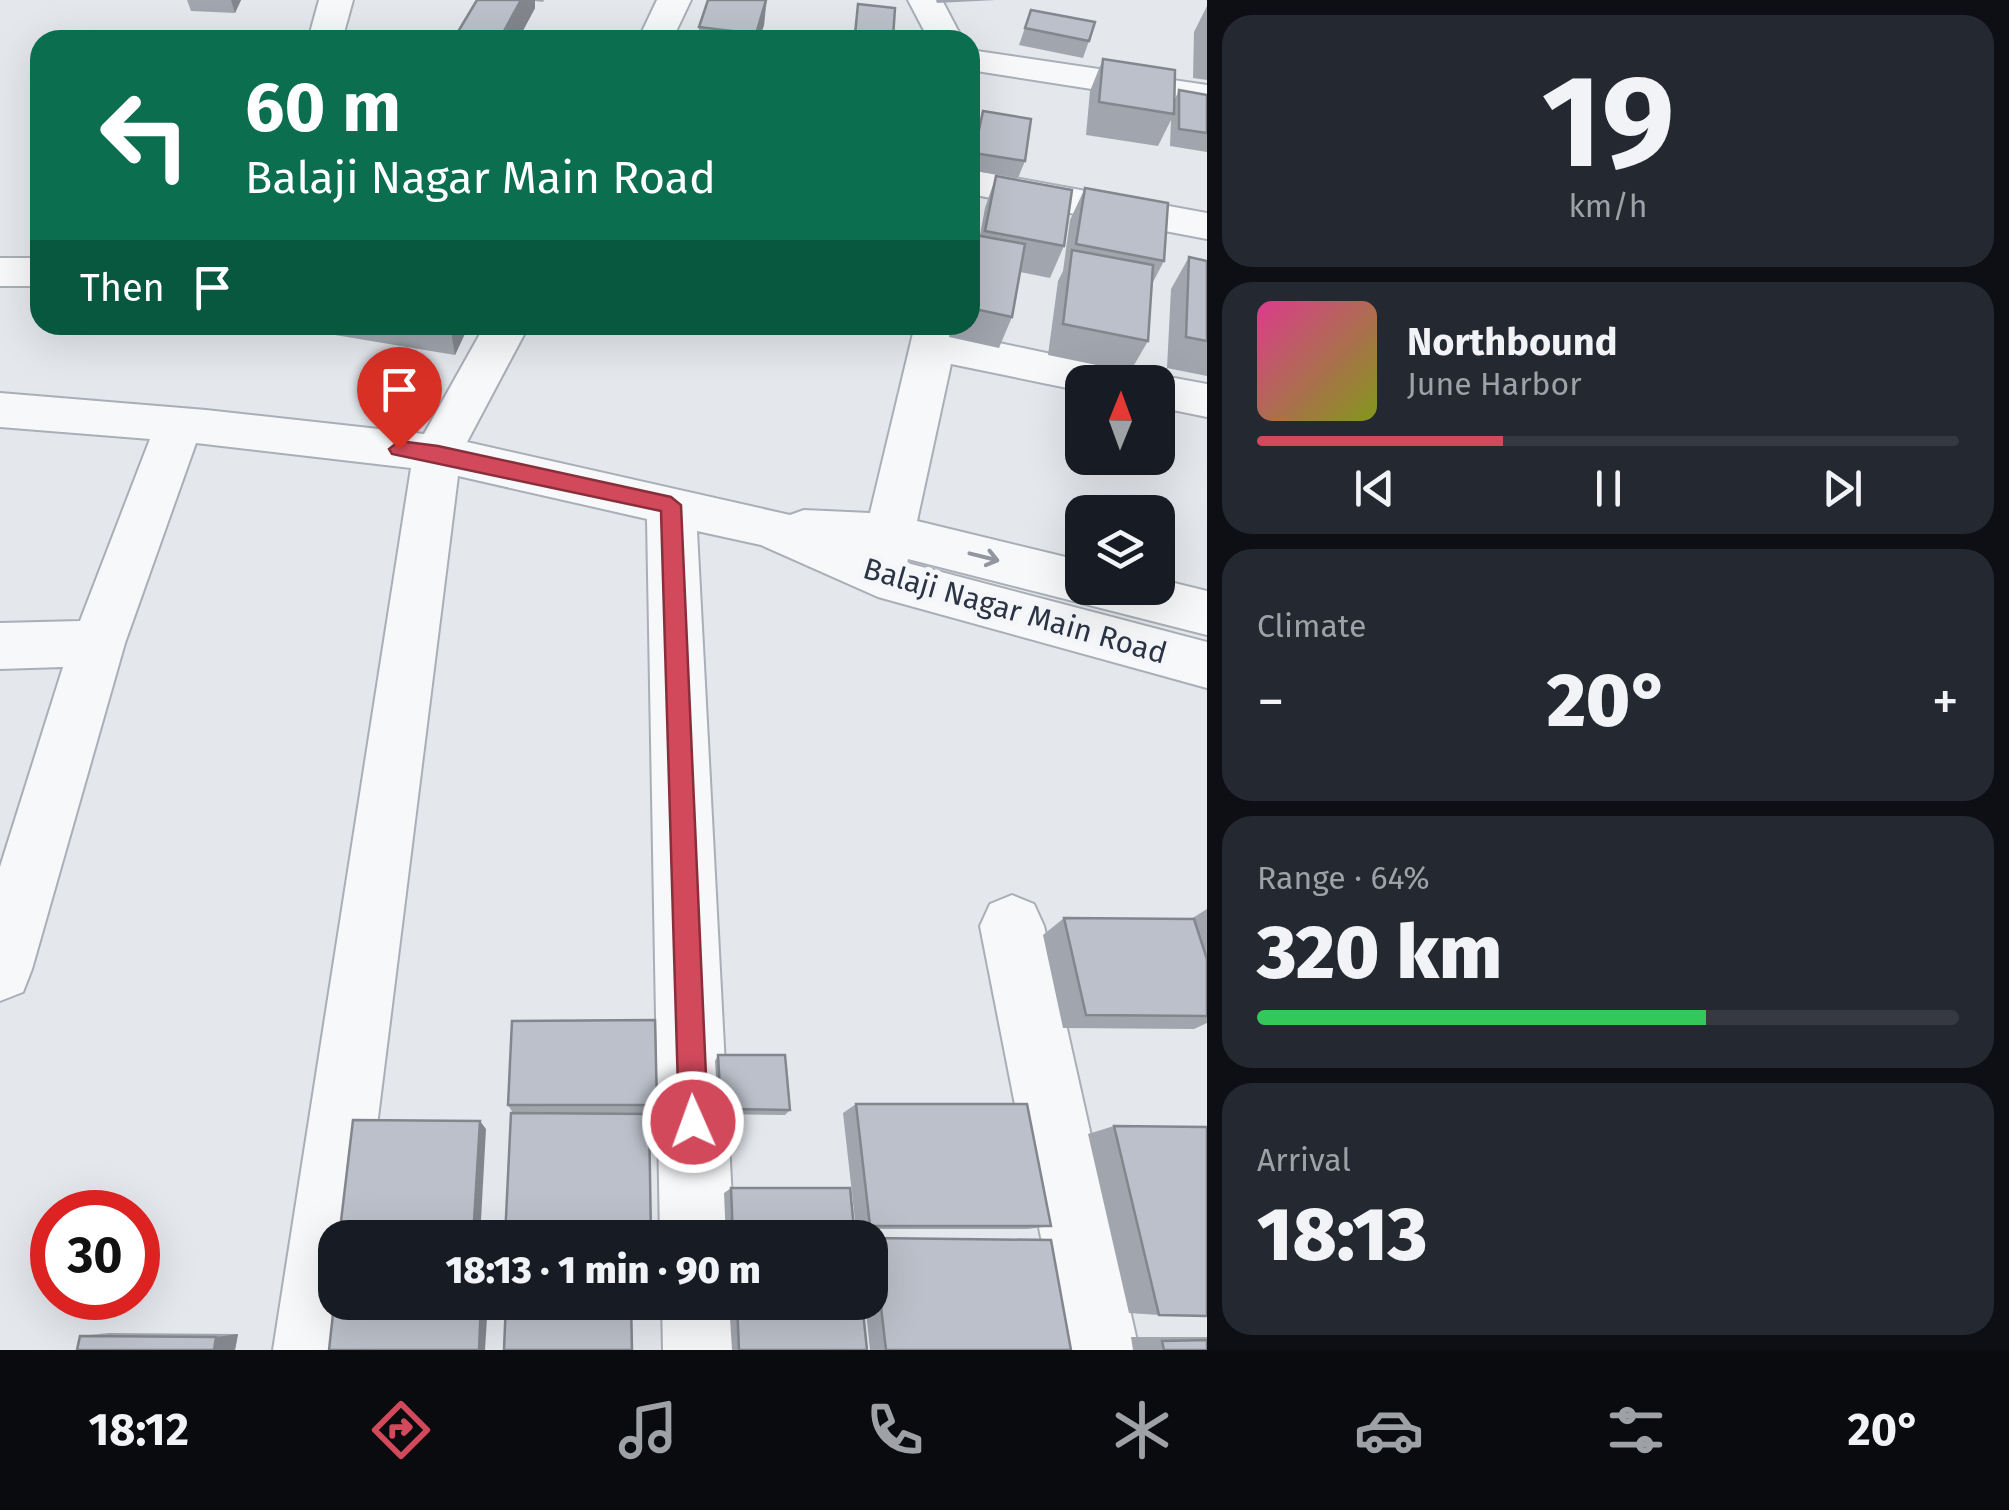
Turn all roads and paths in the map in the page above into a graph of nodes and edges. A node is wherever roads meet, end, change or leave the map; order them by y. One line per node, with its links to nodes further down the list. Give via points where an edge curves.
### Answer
1 (336, 0): 4 (street)
2 (674, 0): 5 (street)
3 (924, 0): 6 (street)
4 (328, 30)
5 (660, 30)
6 (940, 30)
7 (980, 62): 8 (street)
8 (1206, 96)
9 (980, 184): 10 (street)
10 (1206, 226)
11 (0, 272): 12 (street)
12 (30, 272)
13 (501, 335): 20 (street)
14 (936, 335): 15 (street); 22 (street)
15 (1065, 369)
16 (1175, 395): 17 (street)
17 (1206, 402)
18 (0, 410): 19 (street, Balaji Nagar Main Road)
19 (178, 425): 20 (street, Balaji Nagar Main Road); 26 (street)
20 (438, 453): 21 (street, Balaji Nagar Main Road); 33 (street)
21 (671, 505): 22 (street, Balaji Nagar Main Road); 31 (street)
22 (883, 555): 23 (street, one-way to 23); 28 (street, Balaji Nagar Main Road)
23 (1065, 580)
24 (1174, 605): 25 (street)
25 (1206, 613)
26 (98, 643): 27 (street); 30 (street)
27 (0, 646)
28 (1206, 666)
29 (1012, 926): 35 (street)
30 (0, 969)
31 (696, 1220)
32 (700, 1320): 34 (street)
33 (311, 1350)
34 (701, 1350)
35 (1100, 1350)

